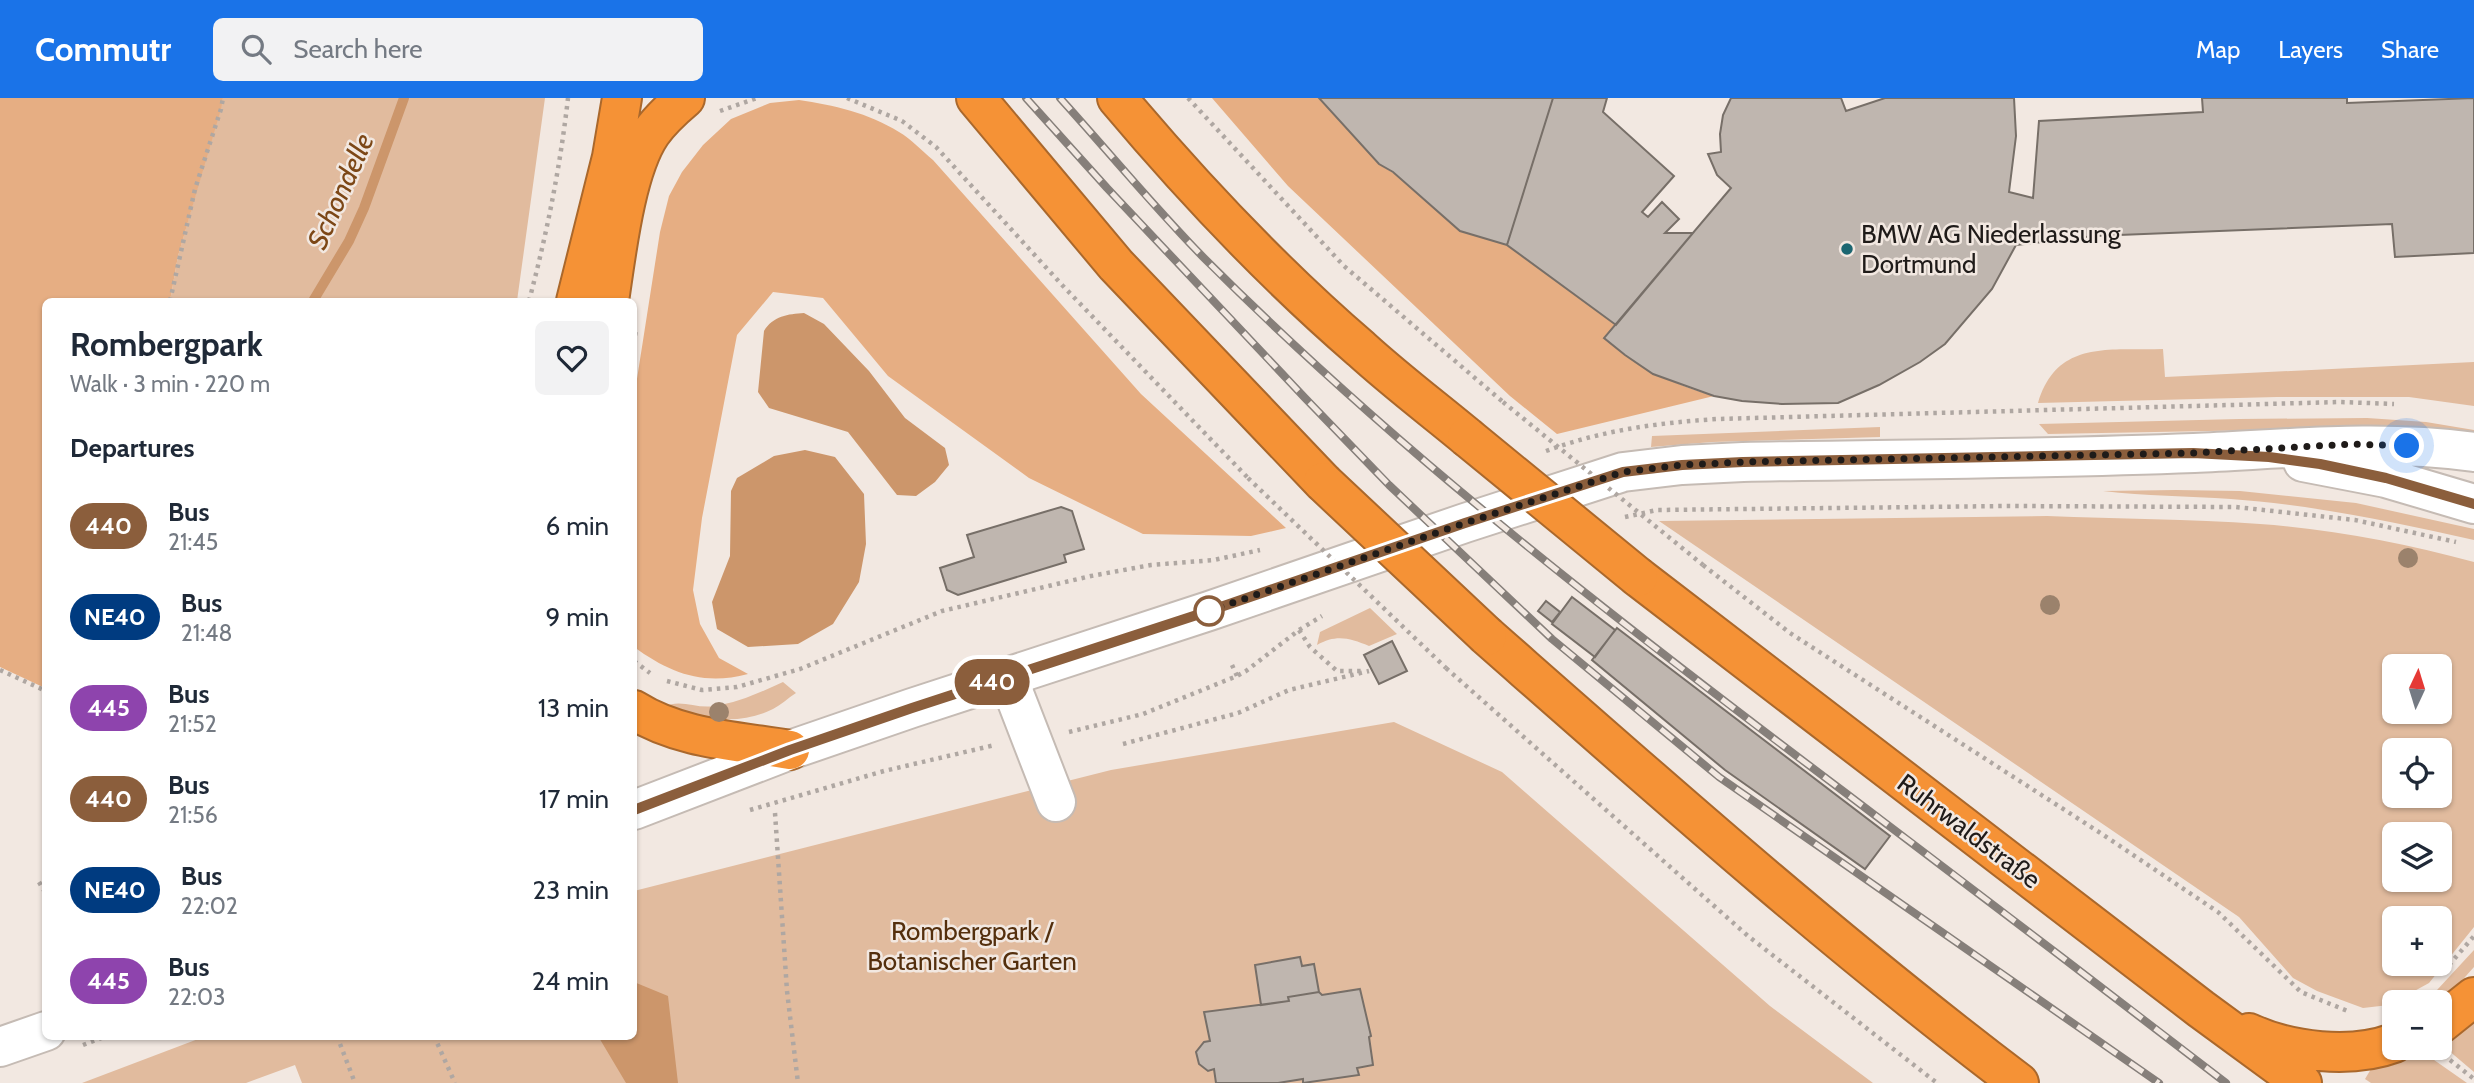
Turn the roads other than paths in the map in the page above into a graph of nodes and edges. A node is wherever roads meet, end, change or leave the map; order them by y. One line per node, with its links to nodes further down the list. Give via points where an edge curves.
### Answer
1 (622, 98): 7 (highway)
2 (958, 98): 6 (highway)
3 (976, 98): 6 (highway)
4 (1117, 98): 18 (highway, Ruhrwaldstraße, bridge, via 1156,145 1360,349 1638,577)
5 (701, 105): 8 (highway, via 669,111 636,162)
6 (1002, 130): 23 (highway, bridge, via 1116,265 1323,482 1487,636 1885,979)
7 (577, 298)
8 (624, 298)
9 (2474, 452): 10 (main road, via 2352,444)
10 (2193, 453): 11 (main road, via 2320,464); 12 (main road, via 1743,462 1623,472)
11 (2474, 504)
12 (1008, 678): 14 (main road); 15 (main road)
13 (637, 712): 14 (highway, via 685,733)
14 (790, 750): 16 (main road)
15 (1056, 802)
16 (637, 809)
17 (2474, 997): 19 (highway)
18 (2202, 1009): 21 (highway, via 2257,1036 2314,1050 2360,1051); 24 (highway, Ruhrwaldstraße)
19 (2452, 1027)
20 (42, 1032): 22 (main road)
21 (2382, 1046)
22 (0, 1047)
23 (2019, 1083)
24 (2302, 1083)

